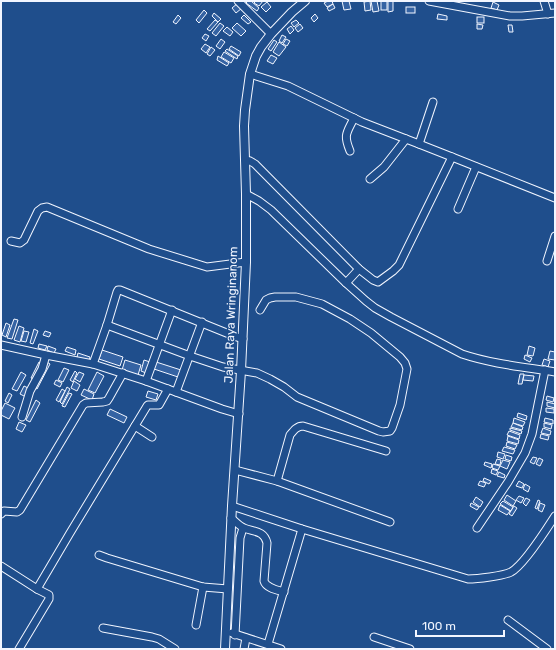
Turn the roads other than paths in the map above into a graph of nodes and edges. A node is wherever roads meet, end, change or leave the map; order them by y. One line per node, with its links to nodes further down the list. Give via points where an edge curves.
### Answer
1 (238, 1): 6 (street)
2 (431, 1): 5 (street, via 510,16)
3 (544, 1): 5 (street)
4 (300, 2): 6 (main road, Jalan Raya Wringinanom)
5 (552, 14)
6 (271, 34): 7 (main road, Jalan Raya Wringinanom, via 256,56)
7 (250, 74): 9 (street, via 288,86); 14 (main road, Jalan Raya Wringinanom, via 244,126)
8 (433, 102): 11 (street)
9 (354, 118): 10 (street); 12 (street, via 346,137)
10 (406, 139): 11 (street); 16 (street, via 384,167)
11 (420, 144): 13 (street)
12 (350, 151)
13 (452, 157): 15 (street); 24 (street, via 396,268 378,282)
14 (245, 160): 17 (main road, Jalan Raya Wringinanom); 24 (street, via 255,164)
15 (476, 167): 18 (street); 19 (street)
16 (370, 179)
17 (246, 194): 23 (main road, Jalan Raya Wringinanom); 25 (street, via 271,210)
18 (555, 198)
19 (458, 209)
20 (555, 236): 22 (street)
21 (11, 241): 23 (street, via 20,243 24,240 38,211 47,207 149,249 207,267)
22 (547, 261)
23 (246, 262): 30 (main road, Jalan Raya Wringinanom)
24 (359, 269): 25 (street)
25 (346, 283): 36 (street, via 381,312 459,352 475,358)
26 (172, 310): 28 (street); 29 (street, via 118,290); 31 (street)
27 (260, 310): 37 (street, via 270,298 296,297 322,304 371,333 405,363 407,369 400,404 390,431 379,431 297,396 257,373)
28 (202, 322): 30 (street); 34 (street)
29 (107, 324): 31 (street); 35 (street)
30 (243, 338): 37 (main road, Jalan Raya Wringinanom)
31 (159, 344): 34 (street); 40 (street)
32 (1, 345): 33 (street)
33 (46, 355): 35 (street); 44 (street)
34 (190, 356): 37 (street); 42 (street)
35 (93, 364): 39 (street)
36 (545, 370): 38 (street); 56 (street, via 532,434 524,453)
37 (241, 371): 43 (main road, Jalan Raya Wringinanom)
38 (555, 372)
39 (123, 373): 40 (street); 51 (street, via 107,401 83,405 20,510)
40 (146, 381): 41 (street)
41 (168, 389): 42 (street); 45 (street, via 158,406 148,405)
42 (176, 392): 43 (street)
43 (239, 414): 48 (main road, Jalan Raya Wringinanom)
44 (22, 417)
45 (134, 426): 46 (street); 61 (street)
46 (152, 437)
47 (386, 451): 49 (street, via 299,426 290,435)
48 (235, 470): 49 (street); 50 (main road, Jalan Raya Wringinanom)
49 (277, 481): 54 (street)
50 (232, 506): 53 (main road, Jalan Raya Wringinanom); 57 (street)
51 (1, 514)
52 (555, 516): 57 (street, via 515,569 504,574 474,579)
53 (231, 518): 55 (street); 62 (main road, Jalan Raya Wringinanom)
54 (390, 522)
55 (243, 528): 63 (street, via 264,536 265,584); 68 (street, via 240,538)
56 (477, 528)
57 (302, 529): 63 (street)
58 (99, 555): 60 (street)
59 (1, 566): 61 (street)
60 (205, 587): 62 (street); 65 (street)
61 (37, 589): 72 (street, via 49,595 50,599)
62 (228, 589): 67 (main road, Jalan Raya Wringinanom)
63 (284, 592): 71 (street)
64 (508, 620): 78 (street)
65 (196, 625)
66 (103, 628): 73 (street, via 159,639)
67 (226, 632): 68 (street); 74 (main road, Jalan Raya Wringinanom)
68 (235, 634): 70 (street)
69 (374, 637): 77 (street)
70 (246, 638): 71 (street); 75 (street)
71 (268, 644): 76 (street)
72 (19, 649)
73 (175, 649)
74 (225, 649)
75 (244, 649)
76 (281, 649)
77 (410, 649)
78 (547, 649)

